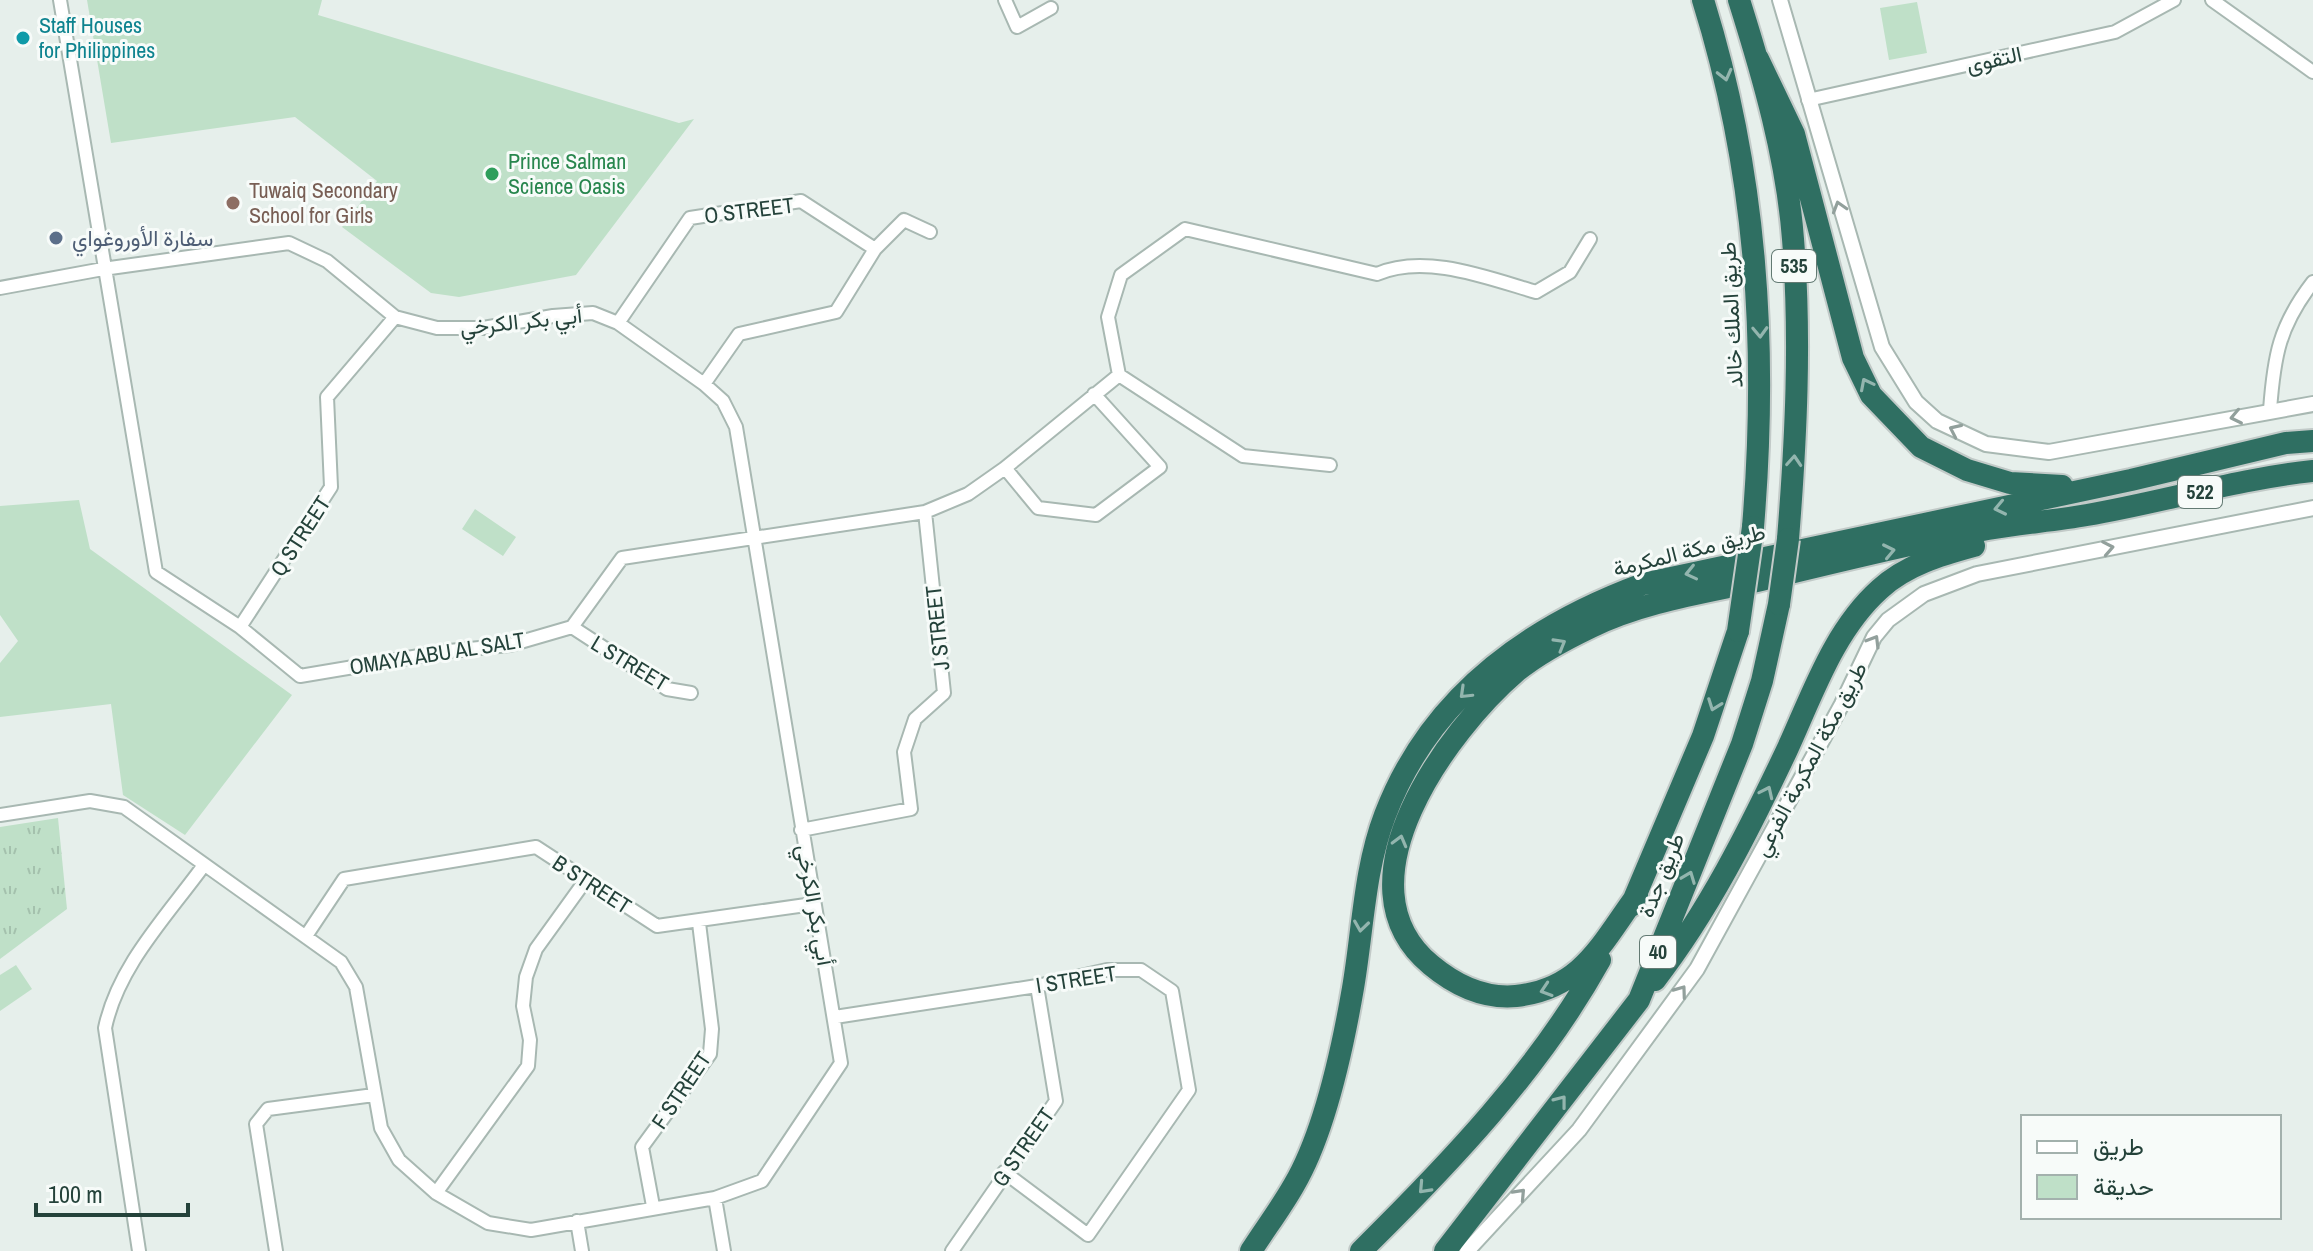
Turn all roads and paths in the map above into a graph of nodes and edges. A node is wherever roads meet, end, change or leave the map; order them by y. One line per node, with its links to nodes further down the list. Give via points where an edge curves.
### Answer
1 (60, 0): 15 (street, OMAYA ABU AL SALT)
2 (1005, 0): 8 (street, via 1017,27)
3 (1703, 0): 33 (highway, طريق الملك خالد / 535, one-way to 33, via 1725,70 1752,212 1761,378)
4 (1739, 0): 9 (highway, 535)
5 (1780, 0): 11 (street)
6 (2174, 0): 11 (street, التقوى, via 2115,32)
7 (2212, 0): 10 (street)
8 (1051, 8)
9 (1758, 59): 29 (highway, one-way to 9, via 2055,487 2010,483 1967,470 1921,447 1892,420 1871,395 1853,358 1794,134); 35 (highway, 535, one-way to 9, via 1797,404 1793,236)
10 (2313, 72)
11 (1808, 100): 24 (street, one-way to 11, via 2049,452 1986,444 1937,421 1916,402 1882,347)
12 (930, 232): 14 (street, via 904,220)
13 (1590, 239): 20 (street, via 1570,272 1536,292 1426,267 1394,267 1377,274 1185,229 1121,275 1108,317)
14 (875, 249): 19 (street, O STREET, via 801,201 690,218); 21 (street, via 836,312 739,334)
15 (103, 269): 17 (street, أبي بكر الكرخي); 18 (street, أبي بكر الكرخي, via 289,243 327,261); 36 (street, OMAYA ABU AL SALT, via 156,572)
16 (2313, 282): 24 (street, via 2291,311 2279,341)
17 (0, 288)
18 (395, 317): 19 (street, أبي بكر الكرخي, via 437,328 483,328 593,313); 36 (street, Q STREET, via 327,397 331,487)
19 (618, 323): 21 (street, أبي بكر الكرخي)
20 (1119, 375): 22 (street); 26 (street, via 1243,456)
21 (704, 384): 34 (street, أبي بكر الكرخي, via 723,401 736,427)
22 (1094, 394): 27 (street); 27 (street, via 1160,467 1096,515 1038,508)
23 (2313, 404): 24 (street)
24 (2270, 410)
25 (2313, 438): 29 (highway, طريق مكة المكرمة / 522)
26 (1330, 465)
27 (1005, 468): 31 (street, via 968,494)
28 (2306, 473): 32 (highway, طريق مكة المكرمة / 522)
29 (2131, 480): 62 (highway, طريق مكة المكرمة, one-way to 62, via 1643,584 1539,630 1495,664 1451,707 1415,758 1386,814 1371,867 1340,1055 1321,1117 1296,1183)
30 (2313, 508): 65 (street, طريق مكة المكرمة الفرعي, one-way to 30, via 1579,1130 1697,969 1874,637 1888,620 1924,594 1977,574)
31 (925, 512): 34 (street); 41 (street, J STREET, via 944,693 915,719 904,752 911,809)
32 (2087, 515): 44 (highway, طريق مكة المكرمة, one-way to 32, via 1586,965 1563,984 1536,994 1499,997 1469,990 1420,956 1404,928 1395,879 1398,840 1410,812 1432,767 1457,733 1519,669 1594,625 1645,607 1989,529); 49 (highway, one-way to 32, via 1690,934 1750,827 1835,643 1865,603 1902,572 1940,556)
33 (1753, 527): 38 (highway, طريق الملك خالد / 40, bridge)
34 (755, 538): 37 (street, via 622,558); 41 (street, أبي بكر الكرخي)
35 (1788, 539): 49 (highway, طريق جدة / 40, one-way to 35, bridge, via 1742,744 1762,681)
36 (240, 627): 37 (street, OMAYA ABU AL SALT, via 300,676 510,645)
37 (572, 627): 39 (street, L STREET, via 667,689)
38 (1738, 631): 44 (highway, طريق جدة / 40, one-way to 44, via 1703,736)
39 (691, 693)
40 (0, 815): 42 (street, أبي بكر الكرخي, via 105,802 124,807)
41 (801, 830): 45 (street, أبي بكر الكرخي)
42 (204, 865): 47 (street, أبي بكر الكرخي); 57 (street, via 122,978 105,1028)
43 (585, 881): 46 (street, B STREET, via 657,926); 47 (street, B STREET, via 536,847 344,879); 53 (street, via 536,949 526,977 528,1066)
44 (1637, 895): 63 (highway, طريق جدة / 40, one-way to 63, via 1543,1050 1477,1131)
45 (813, 904): 46 (street, B STREET); 50 (street, أبي بكر الكرخي)
46 (699, 923): 55 (street, F STREET, via 712,1029 710,1054 642,1147)
47 (306, 936): 51 (street, أبي بكر الكرخي, via 341,962 356,987)
48 (1037, 986): 50 (street, I STREET); 52 (street, G STREET, via 1056,1101); 52 (street, I STREET, via 1107,970 1141,970 1172,991 1189,1090 1088,1235)
49 (1639, 1000): 64 (highway, طريق جدة / 40, one-way to 49)
50 (835, 1017): 54 (street, أبي بكر الكرخي, via 841,1063 782,1156 762,1181)
51 (374, 1095): 53 (street, أبي بكر الكرخي, via 381,1128 399,1160); 58 (street, via 268,1109 256,1124)
52 (1004, 1172): 61 (street, G STREET)
53 (436, 1193): 56 (street, أبي بكر الكرخي, via 488,1223 531,1230)
54 (715, 1198): 55 (street, أبي بكر الكرخي); 60 (street)
55 (653, 1206): 56 (street, أبي بكر الكرخي)
56 (577, 1221): 59 (street)
57 (139, 1251)
58 (276, 1251)
59 (582, 1251)
60 (724, 1251)
61 (952, 1251)
62 (1251, 1251)
63 (1361, 1251)
64 (1445, 1251)
65 (1467, 1251)

